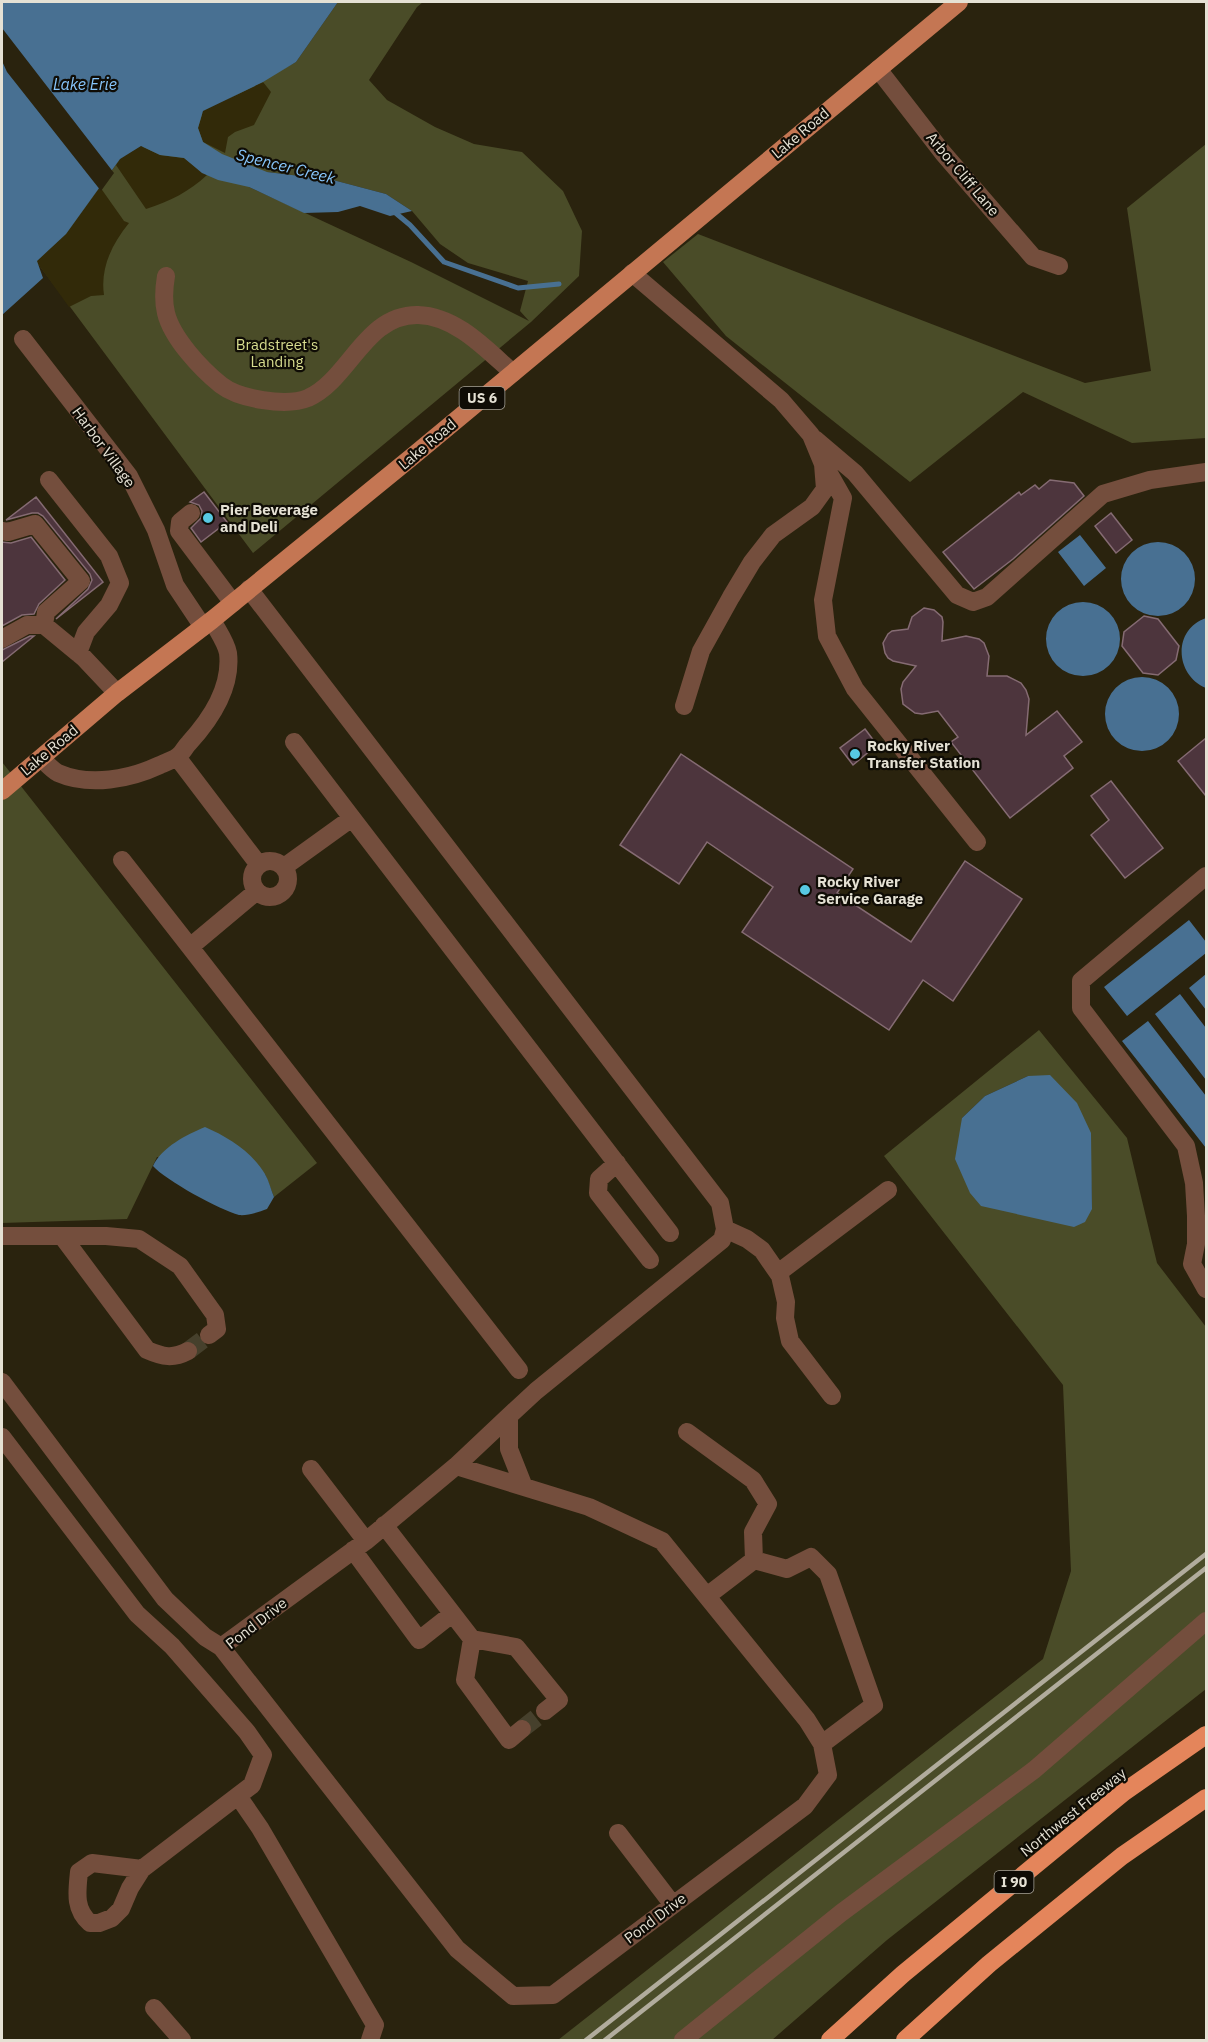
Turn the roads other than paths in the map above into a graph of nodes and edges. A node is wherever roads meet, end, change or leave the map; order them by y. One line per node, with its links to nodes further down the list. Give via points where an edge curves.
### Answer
1 (959, 2): 2 (main road, Lake Road / US 6)
2 (878, 69): 3 (street, Arbor Cliff Lane, via 1033,257); 4 (main road, Lake Road / US 6)
3 (1059, 266)
4 (632, 273): 7 (main road, Lake Road / US 6); 8 (street, via 781,400)
5 (166, 276): 7 (street, via 166,313 177,337 222,386 253,398 290,403 308,398 336,376 378,329 396,318 418,315 447,321 479,342)
6 (23, 339): 16 (street, Harbor Village, via 129,477 156,530 175,585)
7 (513, 373): 14 (main road, Lake Road / US 6)
8 (811, 435): 9 (street); 10 (street, via 855,473 957,595 973,602 987,597 1103,494 1150,480)
9 (823, 464): 21 (street, via 825,489 812,507 773,535 752,562 701,651); 27 (street, via 843,498 823,600 827,636 855,689)
10 (1206, 472)
11 (49, 480): 19 (street, via 110,556 120,583 109,605 86,632)
12 (191, 513): 15 (street, via 180,522 179,531)
13 (2, 531): 17 (street, via 34,524 81,580 46,612)
14 (249, 589): 15 (main road, Lake Road / US 6); 36 (street, via 720,1203)
15 (233, 603): 16 (main road, Lake Road / US 6)
16 (207, 624): 20 (main road, Lake Road / US 6); 23 (street, Harbor Village, via 227,650 225,687 214,710)
17 (44, 625): 18 (street, via 27,625); 19 (street)
18 (2, 639)
19 (78, 653): 20 (street)
20 (117, 693): 24 (main road, Lake Road / US 6)
21 (684, 706)
22 (294, 741): 26 (street)
23 (177, 757): 24 (street, via 121,778 94,781 56,772); 29 (street)
24 (41, 758): 25 (main road, Lake Road / US 6)
25 (2, 791)
26 (352, 818): 30 (street); 34 (street)
27 (977, 842)
28 (122, 860): 33 (street)
29 (259, 865): 30 (street, via 271,861); 32 (street, via 252,879)
30 (284, 867): 32 (street, via 288,882 282,892 271,897)
31 (1206, 876): 42 (street, via 1081,981 1081,1008 1186,1146 1196,1216 1192,1264)
32 (257, 891): 33 (street)
33 (189, 947): 45 (street)
34 (617, 1163): 37 (street); 40 (street, via 599,1179 598,1192)
35 (888, 1190): 41 (street)
36 (725, 1229): 41 (street, via 762,1250); 48 (street, via 722,1240)
37 (670, 1233)
38 (2, 1236): 39 (street)
39 (62, 1236): 43 (street, via 139,1239 180,1266 215,1315 216,1329); 44 (street, via 147,1350 176,1357)
40 (650, 1260)
41 (778, 1273): 47 (street, via 790,1341)
42 (1206, 1289)
43 (209, 1335)
44 (188, 1351)
45 (519, 1370)
46 (2, 1382): 61 (street, via 165,1599)
47 (832, 1396)
48 (509, 1416): 51 (street); 53 (street, via 509,1449)
49 (687, 1432): 56 (street, via 753,1480 768,1504 753,1532)
50 (2, 1437): 66 (street, via 137,1614 172,1646 263,1755 252,1785)
51 (456, 1466): 53 (street, Pond Drive); 54 (street, Pond Drive)
52 (311, 1469): 55 (street)
53 (524, 1487): 57 (street, Pond Drive, via 589,1507 662,1541)
54 (384, 1525): 55 (street, Pond Drive); 58 (street)
55 (360, 1546): 58 (street, via 419,1640); 61 (street, Pond Drive)
56 (754, 1560): 57 (street); 65 (street, via 787,1569 811,1557 828,1574 874,1705)
57 (707, 1596): 65 (street, Pond Drive)
58 (453, 1614): 60 (street)
59 (1206, 1621): 74 (street, via 1034,1770 841,1913)
60 (472, 1639): 62 (street, via 516,1647 559,1700); 63 (street, via 465,1680 509,1740)
61 (221, 1647): 70 (street, Pond Drive, via 457,1949 513,1996 553,1995)
62 (545, 1711)
63 (522, 1729)
64 (1206, 1735): 75 (highway, Northwest Freeway / I 90, via 1124,1792 903,1974)
65 (822, 1744): 70 (street, Pond Drive, via 828,1775 805,1806)
66 (238, 1796): 69 (street); 73 (street, via 375,2025)
67 (1206, 1798): 76 (highway, via 1113,1864 989,1964)
68 (618, 1833): 70 (street)
69 (142, 1869)
70 (673, 1905)
71 (154, 2008): 72 (street)
72 (182, 2040)
73 (370, 2040)
74 (683, 2040)
75 (830, 2040)
76 (904, 2040)

